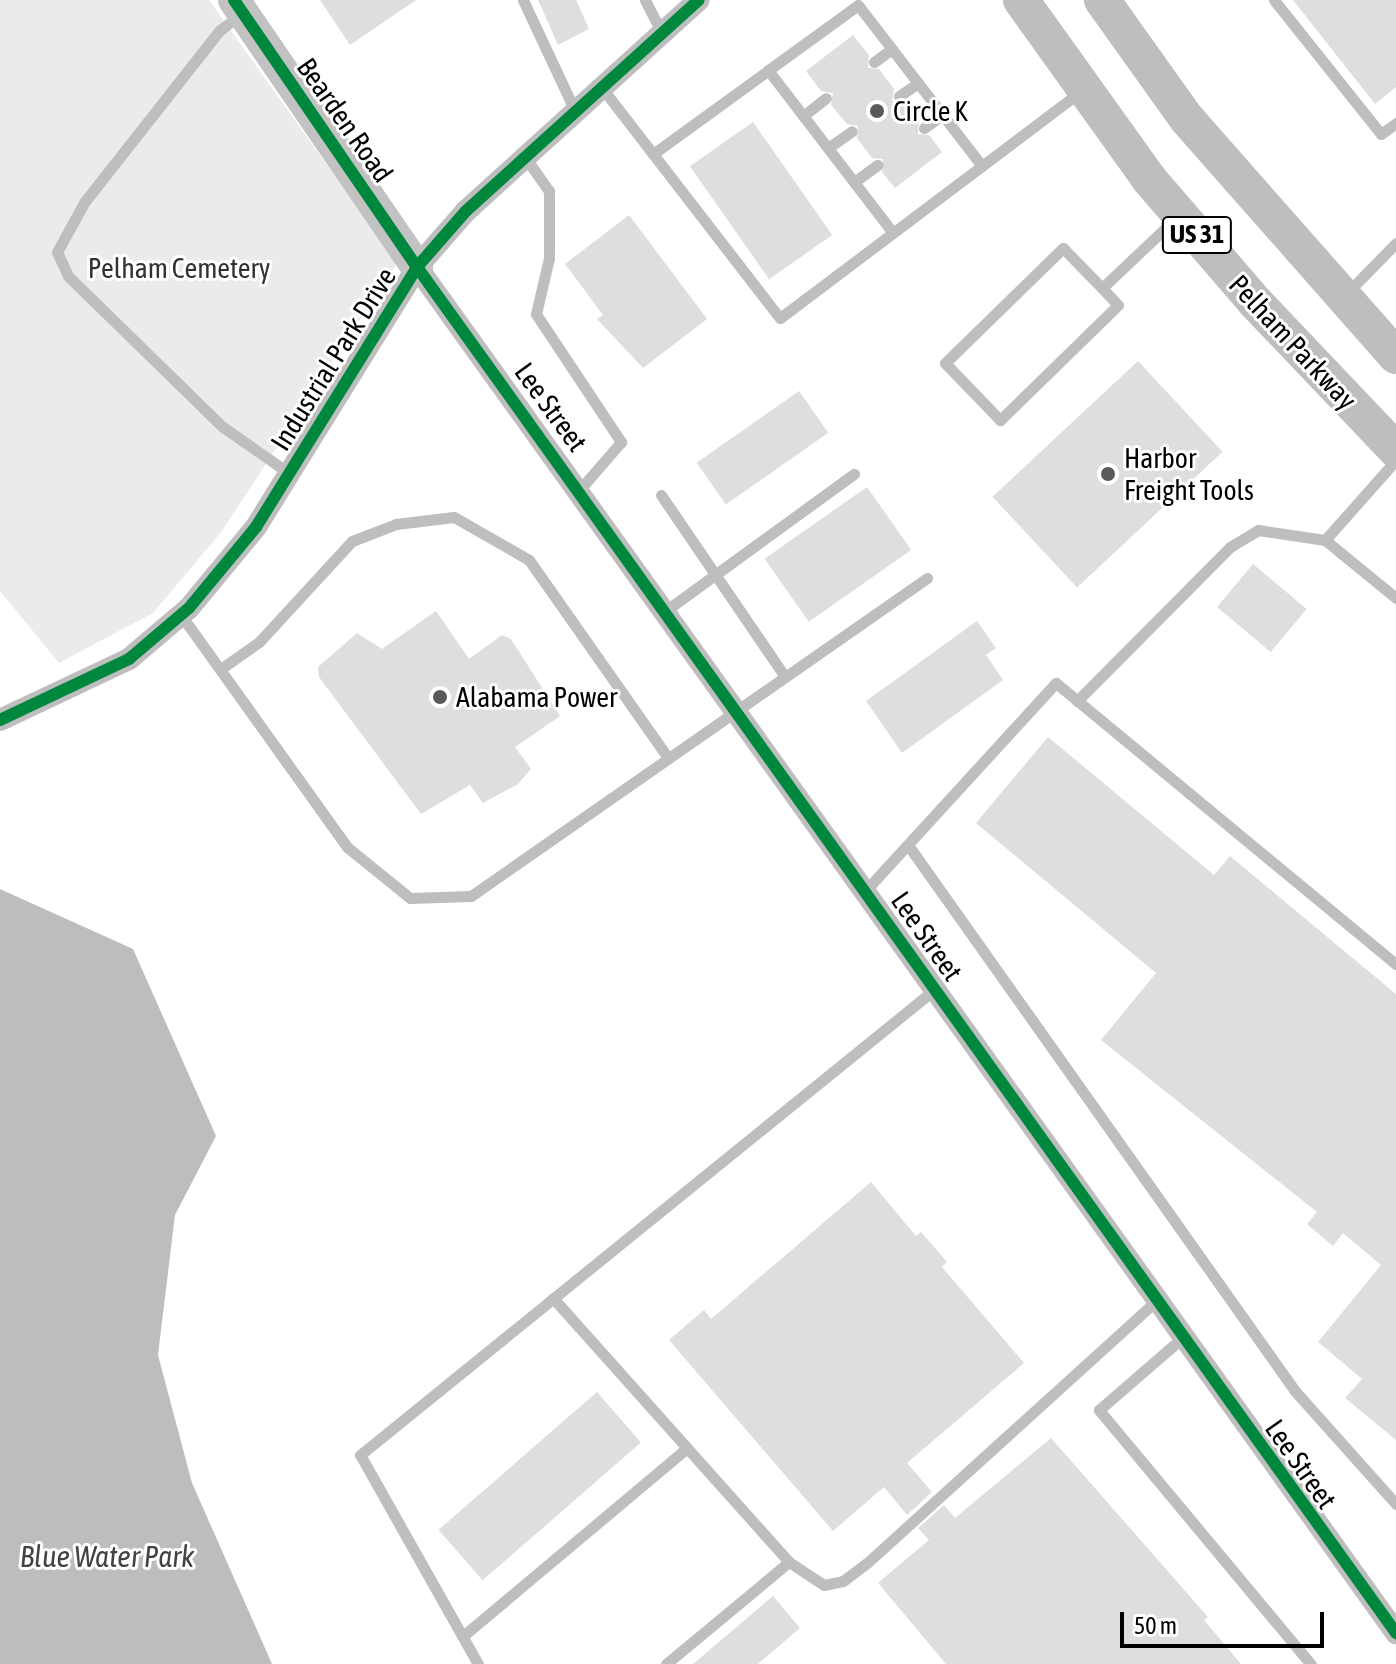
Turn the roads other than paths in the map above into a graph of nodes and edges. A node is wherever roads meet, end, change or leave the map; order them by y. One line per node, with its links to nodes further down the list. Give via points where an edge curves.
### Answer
1 (523, 0): 17 (lane)
2 (645, 0): 8 (lane)
3 (699, 0): 8 (street, Industrial Park Drive)
4 (1021, 0): 14 (main road, Pelham Parkway / US 31)
5 (1102, 0): 34 (main road, US 31, via 1187,119)
6 (1274, 0): 20 (lane, via 1381,134)
7 (238, 6): 32 (street, Bearden Road); 38 (lane, via 85,201 57,252 68,276 223,427)
8 (662, 34): 13 (street, Industrial Park Drive)
9 (892, 49): 10 (lane); 11 (lane, via 858,5); 12 (lane)
10 (874, 62)
11 (768, 70): 19 (lane); 24 (lane)
12 (918, 83): 15 (lane); 18 (lane)
13 (602, 88): 17 (street, Industrial Park Drive); 24 (lane)
14 (1083, 90): 27 (lane); 29 (main road, Pelham Parkway / US 31)
15 (899, 96)
16 (826, 98): 19 (lane)
17 (575, 111): 25 (street, Industrial Park Drive)
18 (942, 115): 21 (lane); 27 (lane)
19 (803, 116): 23 (lane)
20 (1396, 123)
21 (924, 128)
22 (852, 131): 23 (lane)
23 (828, 148): 28 (lane)
24 (653, 154): 30 (lane, via 780,318)
25 (525, 156): 32 (street, Industrial Park Drive); 40 (lane, via 549,191 549,258 536,314 621,442)
26 (877, 165): 28 (lane)
27 (982, 166): 30 (lane)
28 (854, 182): 30 (lane)
29 (1180, 215): 33 (lane); 36 (main road, Pelham Parkway / US 31)
30 (893, 233)
31 (1396, 243): 34 (lane)
32 (417, 267): 38 (street, Industrial Park Drive); 40 (street, Lee Street)
33 (1102, 288): 33 (lane, via 1063,248 945,363 1000,420 1118,305)
34 (1343, 298): 35 (main road, US 31)
35 (1396, 356)
36 (1396, 450)
37 (1396, 460): 42 (lane)
38 (290, 474): 47 (street, Industrial Park Drive, via 226,568)
39 (854, 474): 43 (lane)
40 (581, 488): 46 (street, Lee Street)
41 (661, 495): 43 (lane)
42 (1325, 540): 45 (lane); 50 (lane, via 1258,530 1230,547)
43 (715, 574): 46 (lane); 49 (lane)
44 (927, 578): 49 (lane)
45 (1396, 598)
46 (668, 609): 51 (street, Lee Street)
47 (181, 615): 48 (lane); 52 (street, Industrial Park Drive, via 129,659)
48 (222, 668): 53 (lane, via 347,847 410,898 471,896); 53 (lane, via 259,642 352,541 396,524 454,517 529,560)
49 (785, 677): 51 (lane)
50 (1077, 701): 54 (lane, via 1056,683); 56 (lane)
51 (740, 708): 53 (lane); 55 (street, Lee Street)
52 (0, 720)
53 (667, 756)
54 (908, 845): 55 (lane); 62 (lane, via 1286,1378)
55 (866, 890): 57 (street, Lee Street)
56 (1396, 964)
57 (935, 989): 58 (lane); 59 (street, Lee Street)
58 (553, 1298): 61 (lane); 65 (lane, via 360,1455)
59 (1156, 1301): 60 (street, Lee Street); 63 (lane, via 843,1581 824,1585 807,1580)
60 (1182, 1338): 64 (street, Lee Street); 68 (lane, via 1099,1410)
61 (687, 1448): 63 (lane); 65 (lane)
62 (1396, 1504)
63 (789, 1562): 67 (lane)
64 (1392, 1620)
65 (463, 1636): 66 (lane)
66 (478, 1664)
67 (666, 1664)
68 (1311, 1664)

